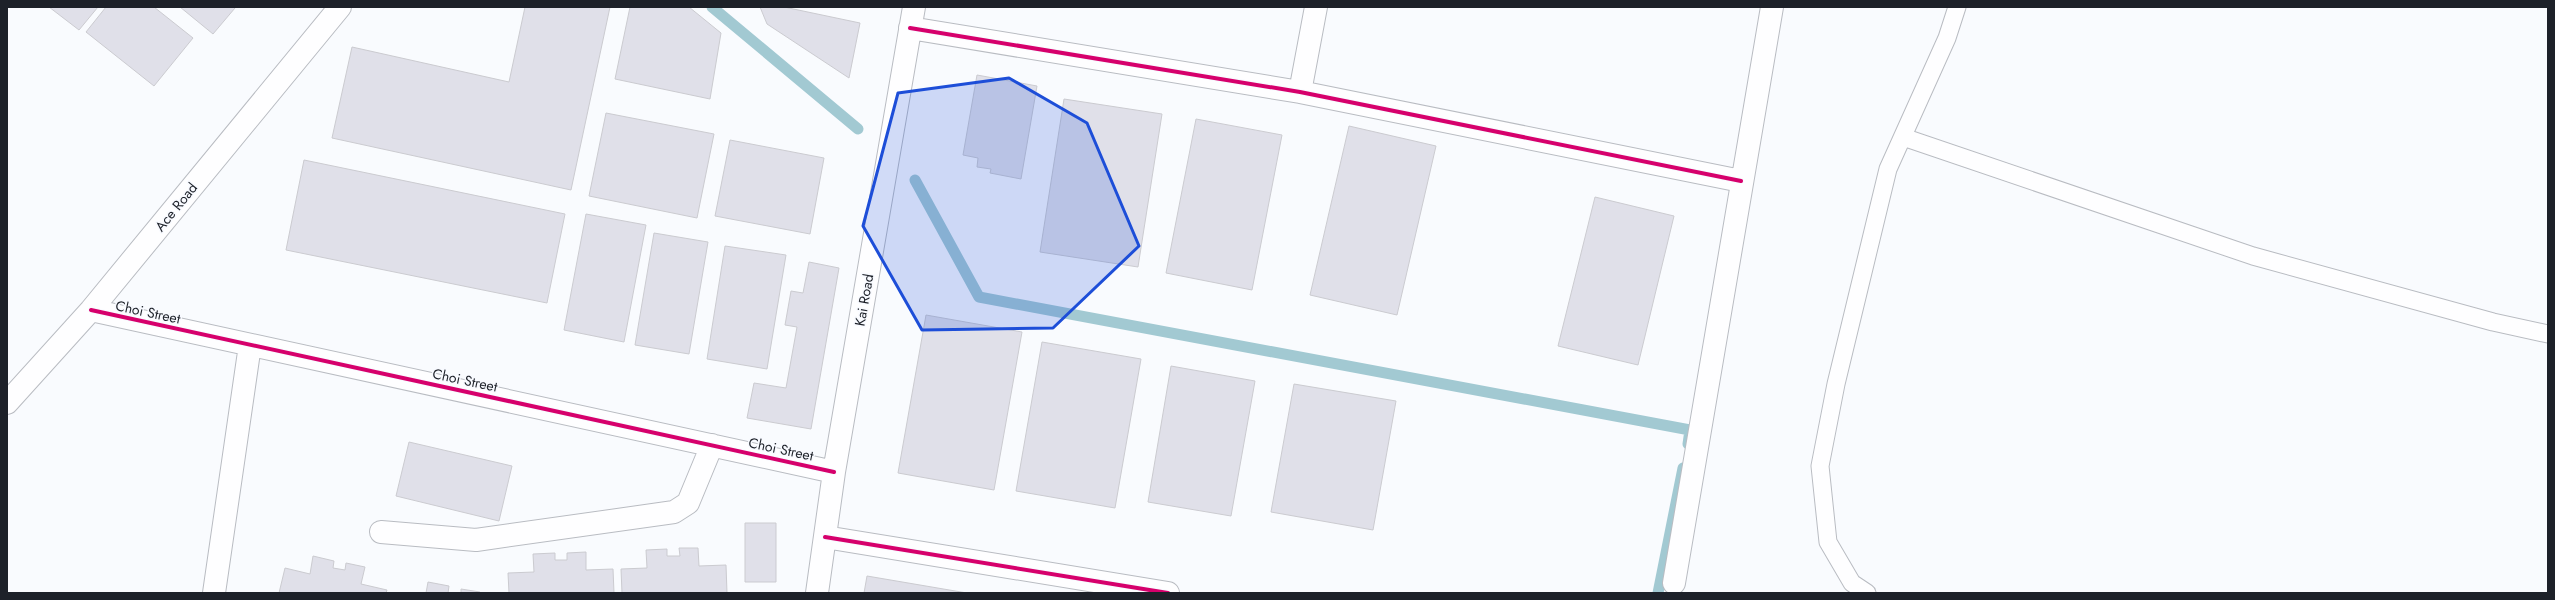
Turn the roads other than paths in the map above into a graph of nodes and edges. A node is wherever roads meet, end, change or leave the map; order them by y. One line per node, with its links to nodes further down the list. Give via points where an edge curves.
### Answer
1 (340, 7): 10 (street, Ace Road)
2 (914, 7): 6 (street, Kai Road)
3 (1316, 7): 7 (street)
4 (1772, 7): 9 (street)
5 (1957, 7): 8 (lane, via 1947,38)
6 (910, 28): 7 (street); 15 (street, Kai Road)
7 (1300, 92): 9 (street)
8 (1903, 137): 11 (lane, via 2253,256 2494,322); 22 (lane, via 1888,169 1836,384 1820,466 1828,542 1852,584)
9 (1742, 182): 18 (street)
10 (91, 310): 12 (street, Choi Street); 13 (street, Ace Road)
11 (2548, 334)
12 (250, 345): 14 (street, Choi Street); 19 (street)
13 (7, 403)
14 (712, 445): 15 (street, Choi Street); 16 (street, via 688,503 674,512 476,540)
15 (834, 472): 17 (street, Kai Road)
16 (381, 532)
17 (825, 537): 20 (street, Kai Road); 21 (street)
18 (1674, 583)
19 (214, 593)
20 (817, 593)
21 (1168, 593)
22 (1867, 593)

